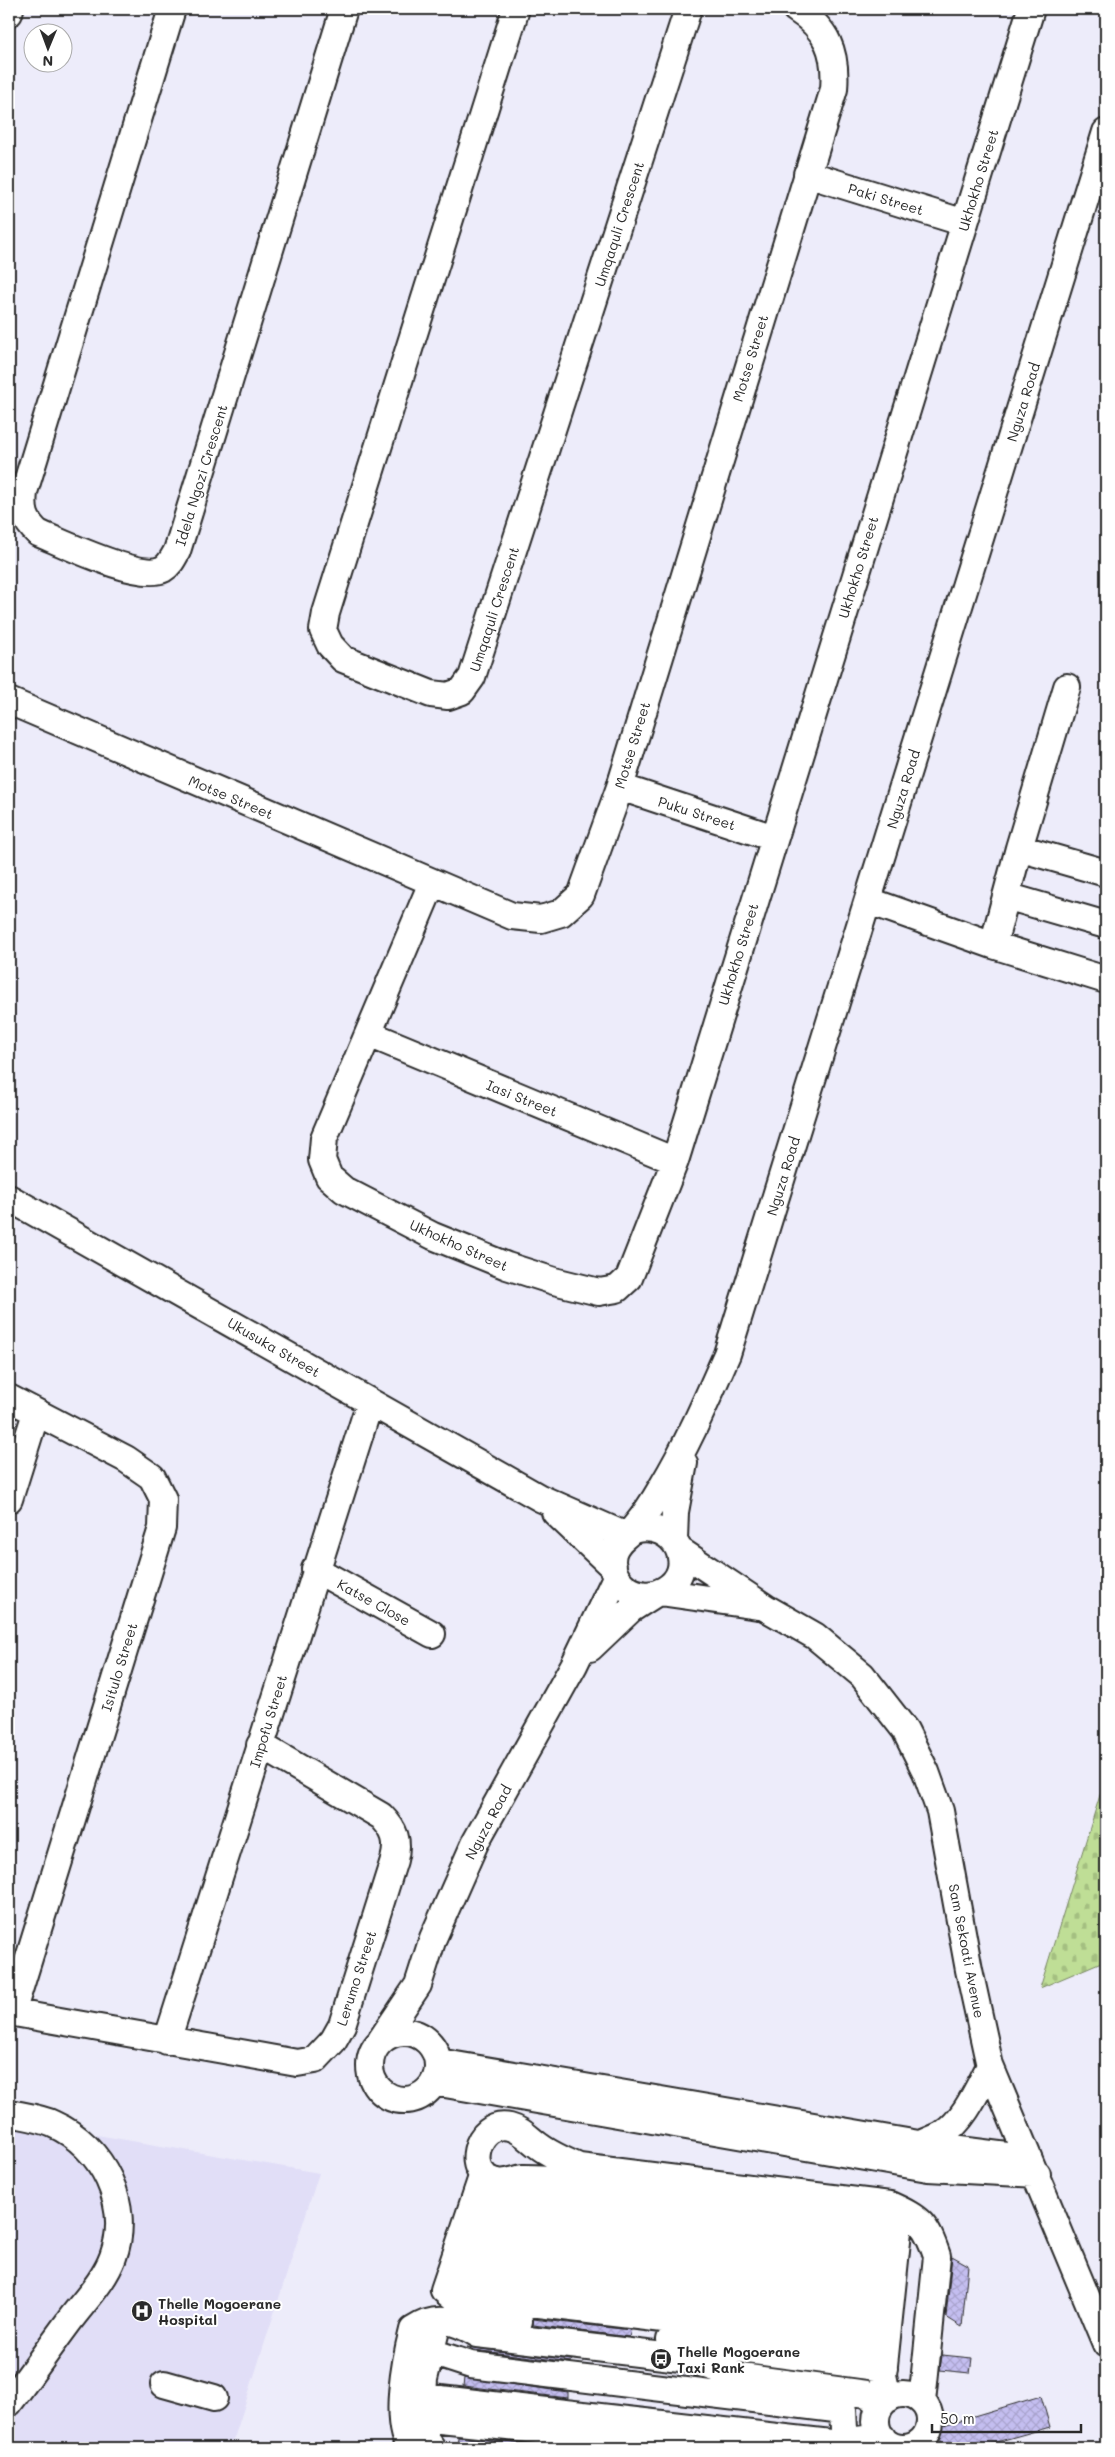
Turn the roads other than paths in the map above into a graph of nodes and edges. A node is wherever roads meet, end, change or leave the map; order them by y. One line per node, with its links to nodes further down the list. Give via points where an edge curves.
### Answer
1 (10, 9): 8 (street)
2 (172, 9): 3 (street, Idela Ngozi Crescent, via 24,492 22,509 27,524 38,533 130,570 148,572 162,570 177,551)
3 (344, 9)
4 (516, 9): 5 (street, Umqaquli Crescent, via 323,630 330,645 343,659 431,694 448,696 462,690 472,677)
5 (688, 9)
6 (796, 9): 10 (street, Motse Street, via 826,37 836,67 830,107)
7 (1031, 9): 11 (street, Ukhokho Street)
8 (9, 13)
9 (1106, 132): 20 (street, Nguza Road)
10 (807, 174): 11 (street, Paki Street); 14 (street, Motse Street)
11 (965, 223): 15 (street, Ukhokho Street)
12 (1067, 687): 16 (street)
13 (9, 701): 18 (street, Motse Street)
14 (620, 787): 15 (street, Puku Street); 18 (street, Motse Street, via 581,895 561,913 541,919 512,916)
15 (774, 838): 25 (street, Ukhokho Street)
16 (1019, 848): 17 (street); 19 (street)
17 (1106, 873)
18 (432, 883): 24 (street, Ukhokho Street)
19 (1006, 896): 21 (street); 22 (street)
20 (869, 901): 22 (street); 30 (street, Nguza Road, via 727,1354)
21 (1106, 925)
22 (993, 945): 23 (street)
23 (1106, 980)
24 (369, 1034): 25 (street, Iasi Street); 25 (street, Ukhokho Street, via 324,1138 322,1160 329,1176 344,1190 434,1236 554,1281 599,1292 617,1289 629,1278)
25 (675, 1161)
26 (9, 1198): 28 (street, Ukusuka Street)
27 (9, 1398): 29 (street, Isitulo Street)
28 (370, 1402): 31 (street, Ukusuka Street); 35 (street, Impofu Street)
29 (36, 1413): 32 (street); 43 (street, Isitulo Street, via 126,1458 152,1477 163,1499 162,1528)
30 (688, 1442): 33 (street, Nguza Road, via 657,1496); 34 (street, Nguza Road, via 677,1503)
31 (540, 1498): 33 (street, Ukusuka Street); 36 (street, Ukusuka Street)
32 (9, 1499)
33 (628, 1533): 34 (street, via 644,1527 655,1528 665,1532); 36 (street, via 617,1544 613,1555)
34 (676, 1545): 37 (street, via 681,1562 679,1573 673,1583); 38 (street, Sam Sekoati Avenue)
35 (315, 1569): 39 (street, Katse Close); 41 (street, Impofu Street)
36 (615, 1572): 37 (street, via 631,1592); 40 (street, Nguza Road)
37 (656, 1593): 38 (street, Sam Sekoati Avenue); 40 (street, Nguza Road, via 608,1629)
38 (766, 1608): 47 (street, Sam Sekoati Avenue, via 815,1636 862,1675 891,1710 919,1757 940,1811)
39 (432, 1634)
40 (574, 1665): 42 (street, Nguza Road, via 475,1843 433,1938)
41 (260, 1745): 46 (street, Impofu Street); 46 (street, Lerumo Street, via 381,1816 395,1834 397,1848 394,1860 342,2025 333,2041 315,2060 297,2063)
42 (418, 1985): 44 (street, Nguza Road); 45 (street, Nguza Road)
43 (10, 2013): 46 (street, Lerumo Street)
44 (381, 2040): 45 (street, via 401,2032 418,2035); 48 (street, via 374,2049 370,2070 372,2080 387,2096 408,2100 423,2094)
45 (425, 2040): 48 (street, via 432,2046)
46 (167, 2041)
47 (990, 2066): 50 (street, via 952,2126 944,2134); 52 (street, Sam Sekoati Avenue)
48 (436, 2072): 50 (street); 51 (street, via 928,2168)
49 (9, 2113): 60 (street, via 53,2124 92,2151 114,2191 120,2224 113,2257 98,2285)
50 (921, 2144): 51 (street)
51 (948, 2159): 52 (street)
52 (1033, 2167): 57 (street, Sam Sekoati Avenue)
53 (489, 2183): 54 (street); 55 (street, via 534,2220); 55 (street, via 524,2178 559,2179 892,2223 898,2231); 63 (street, via 476,2160 478,2144 490,2130 508,2126 579,2167 890,2205 916,2216 930,2235 937,2256)
54 (459, 2246): 55 (street, via 518,2239); 55 (street, via 508,2279); 55 (street, via 444,2290 458,2304 485,2317)
55 (890, 2305): 62 (street, via 883,2375)
56 (438, 2321): 58 (street); 62 (street, via 458,2322 478,2334 689,2359 740,2377 867,2394); 64 (street, via 423,2323 413,2330 408,2347 401,2410 405,2441)
57 (1106, 2344)
58 (431, 2352): 64 (street); 66 (street, via 471,2365 834,2408 843,2410)
59 (164, 2384): 61 (street)
60 (12, 2391)
61 (214, 2398)
62 (885, 2402): 63 (street, via 906,2394); 65 (street, via 876,2422)
63 (922, 2402): 67 (street, via 927,2410 929,2426)
64 (422, 2421): 66 (street); 68 (street); 69 (street)
65 (882, 2437): 66 (street); 67 (street, via 900,2447)
66 (845, 2439)
67 (915, 2447)
68 (558, 2448)
69 (711, 2448)

